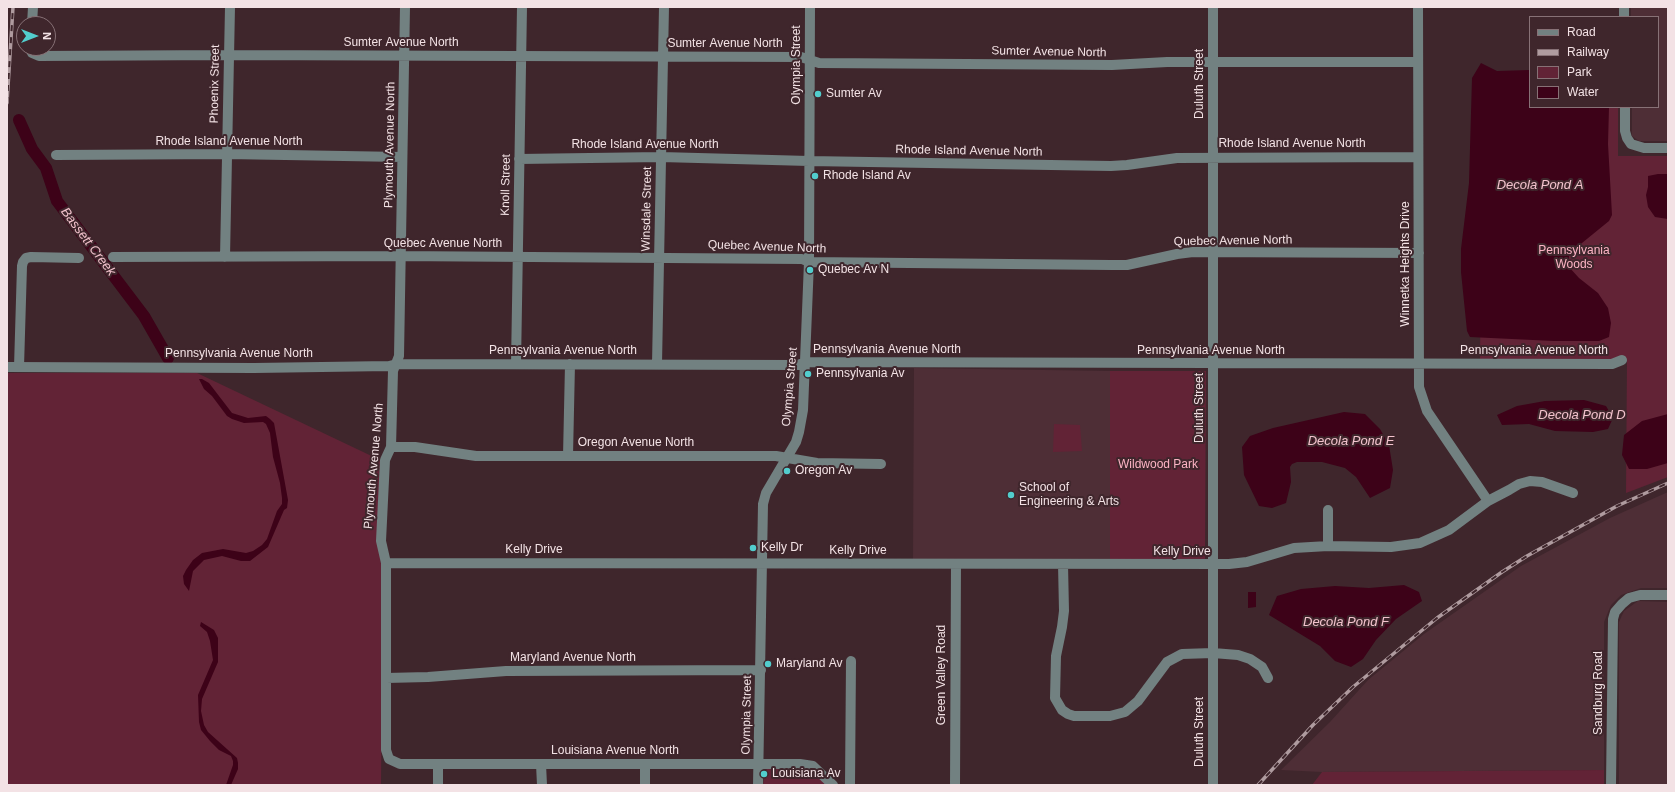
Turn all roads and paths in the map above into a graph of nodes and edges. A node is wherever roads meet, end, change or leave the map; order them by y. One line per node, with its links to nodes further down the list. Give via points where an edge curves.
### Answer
1 (230, 7): 8 (street, Phoenix Street)
2 (405, 7): 10 (street, Plymouth Avenue North)
3 (522, 7): 11 (street, Knoll Street)
4 (664, 7): 12 (street, Winsdale Street)
5 (810, 7): 13 (street, Olympia Street)
6 (1213, 7): 14 (street, Duluth Street)
7 (1418, 7): 15 (street, Winnetka Heights Drive)
8 (229, 55): 9 (street, Sumter Avenue North); 10 (street, Sumter Avenue North); 18 (street, Phoenix Street)
9 (56, 56)
10 (404, 56): 11 (street, Sumter Avenue North); 20 (street, Plymouth Avenue North)
11 (522, 56): 12 (street, Sumter Avenue North); 24 (street, Knoll Street)
12 (663, 57): 13 (street, Sumter Avenue North, via 802,57); 21 (street, Winsdale Street)
13 (810, 60): 14 (street, Sumter Avenue North, via 818,63 1104,65); 25 (street, Olympia Street)
14 (1213, 62): 15 (street, Sumter Avenue North); 22 (street, Duluth Street)
15 (1418, 62): 23 (street, Winnetka Heights Drive)
16 (1625, 108): 17 (street, via 1625,131 1631,144 1638,148)
17 (1668, 148)
18 (227, 154): 19 (street, Rhode Island Avenue North); 20 (street, Rhode Island Avenue North); 29 (street, Phoenix Street)
19 (56, 155)
20 (402, 156): 30 (street, Plymouth Avenue North)
21 (661, 157): 24 (street, Rhode Island Avenue North); 25 (street, Rhode Island Avenue North); 33 (street, Winsdale Street)
22 (1213, 157): 23 (street, Rhode Island Avenue North); 25 (street, Rhode Island Avenue North, via 1177,158 1112,166); 26 (street, Duluth Street)
23 (1418, 158): 27 (street, Winnetka Heights Drive)
24 (519, 159): 32 (street, Knoll Street)
25 (809, 161): 34 (street, Olympia Street)
26 (1214, 253): 27 (street, Quebec Avenue North); 34 (street, Quebec Avenue North, via 1177,254 1127,265); 41 (street, Duluth Street)
27 (1419, 253): 42 (street, Winnetka Heights Drive)
28 (113, 257): 29 (street, Quebec Avenue North)
29 (225, 257): 30 (street, Quebec Avenue North)
30 (401, 257): 32 (street, Quebec Avenue North); 37 (street, Plymouth Avenue North)
31 (79, 258): 44 (street, via 26,258 22,266)
32 (518, 258): 33 (street, Quebec Avenue North); 38 (street, Knoll Street)
33 (659, 258): 34 (street, Quebec Avenue North, via 802,259); 40 (street, Winsdale Street)
34 (809, 262): 36 (street, Olympia Street)
35 (1622, 360): 42 (street, Pennsylvania Avenue North, via 1612,364)
36 (806, 362): 40 (street, Pennsylvania Avenue North, via 798,365); 41 (street, Pennsylvania Avenue North); 47 (street, Olympia Street, via 799,432)
37 (397, 364): 38 (street, Pennsylvania Avenue North); 44 (street, Pennsylvania Avenue North, via 254,368); 45 (street, Plymouth Avenue North, via 393,371)
38 (516, 364): 39 (street, Pennsylvania Avenue North)
39 (570, 364): 40 (street, Pennsylvania Avenue North); 46 (street)
40 (657, 364)
41 (1213, 364): 42 (street, Pennsylvania Avenue North); 57 (street, Duluth Street)
42 (1419, 365): 50 (street, Winnetka Heights Drive, via 1420,388 1427,410)
43 (7, 367): 44 (street, Pennsylvania Avenue North)
44 (19, 367)
45 (391, 447): 46 (street, Oregon Avenue North, via 415,447 476,456); 53 (street, Plymouth Avenue North, via 386,460 381,541)
46 (568, 456): 47 (street, Oregon Avenue North)
47 (786, 458): 48 (street, Oregon Avenue North, via 816,464); 54 (street, Olympia Street, via 766,492 763,504)
48 (881, 464)
49 (1573, 493): 50 (street, Kelly Drive, via 1542,482 1530,481 1519,484)
50 (1488, 501): 52 (street, Kelly Drive, via 1448,530 1420,543 1391,547)
51 (1328, 510): 52 (street)
52 (1328, 546): 57 (street, Kelly Drive, via 1294,548 1247,562)
53 (386, 563): 54 (street, Kelly Drive); 62 (street, Plymouth Avenue North)
54 (762, 564): 55 (street, Kelly Drive); 61 (street, Olympia Street)
55 (956, 564): 56 (street, Kelly Drive); 75 (street, Green Valley Road)
56 (1063, 564): 57 (street, Kelly Drive); 59 (street, via 1064,611 1055,664 1055,698 1062,710 1068,714 1110,716 1125,712 1138,701 1161,668 1170,660 1182,654)
57 (1214, 565): 59 (street, Duluth Street)
58 (1668, 595): 77 (street, Sandburg Road, via 1635,596 1615,612 1612,628)
59 (1213, 653): 63 (street, via 1238,655 1250,659 1262,667); 76 (street, Duluth Street)
60 (851, 661): 74 (street)
61 (761, 670): 62 (street, Maryland Avenue North, via 506,671); 68 (street, Olympia Street)
62 (386, 678): 64 (street, Plymouth Avenue North, via 386,750)
63 (1268, 678)
64 (389, 759): 65 (street, Louisiana Avenue North, via 400,764)
65 (438, 764): 66 (street, Louisiana Avenue North); 69 (street)
66 (542, 764): 67 (street, Louisiana Avenue North); 70 (street)
67 (645, 764): 68 (street, Louisiana Avenue North); 71 (street)
68 (758, 764): 72 (street, Olympia Street); 73 (street, Louisiana Avenue North, via 813,766)
69 (438, 785)
70 (542, 785)
71 (645, 785)
72 (758, 785)
73 (833, 785)
74 (850, 785)
75 (955, 785)
76 (1213, 785)
77 (1611, 785)

